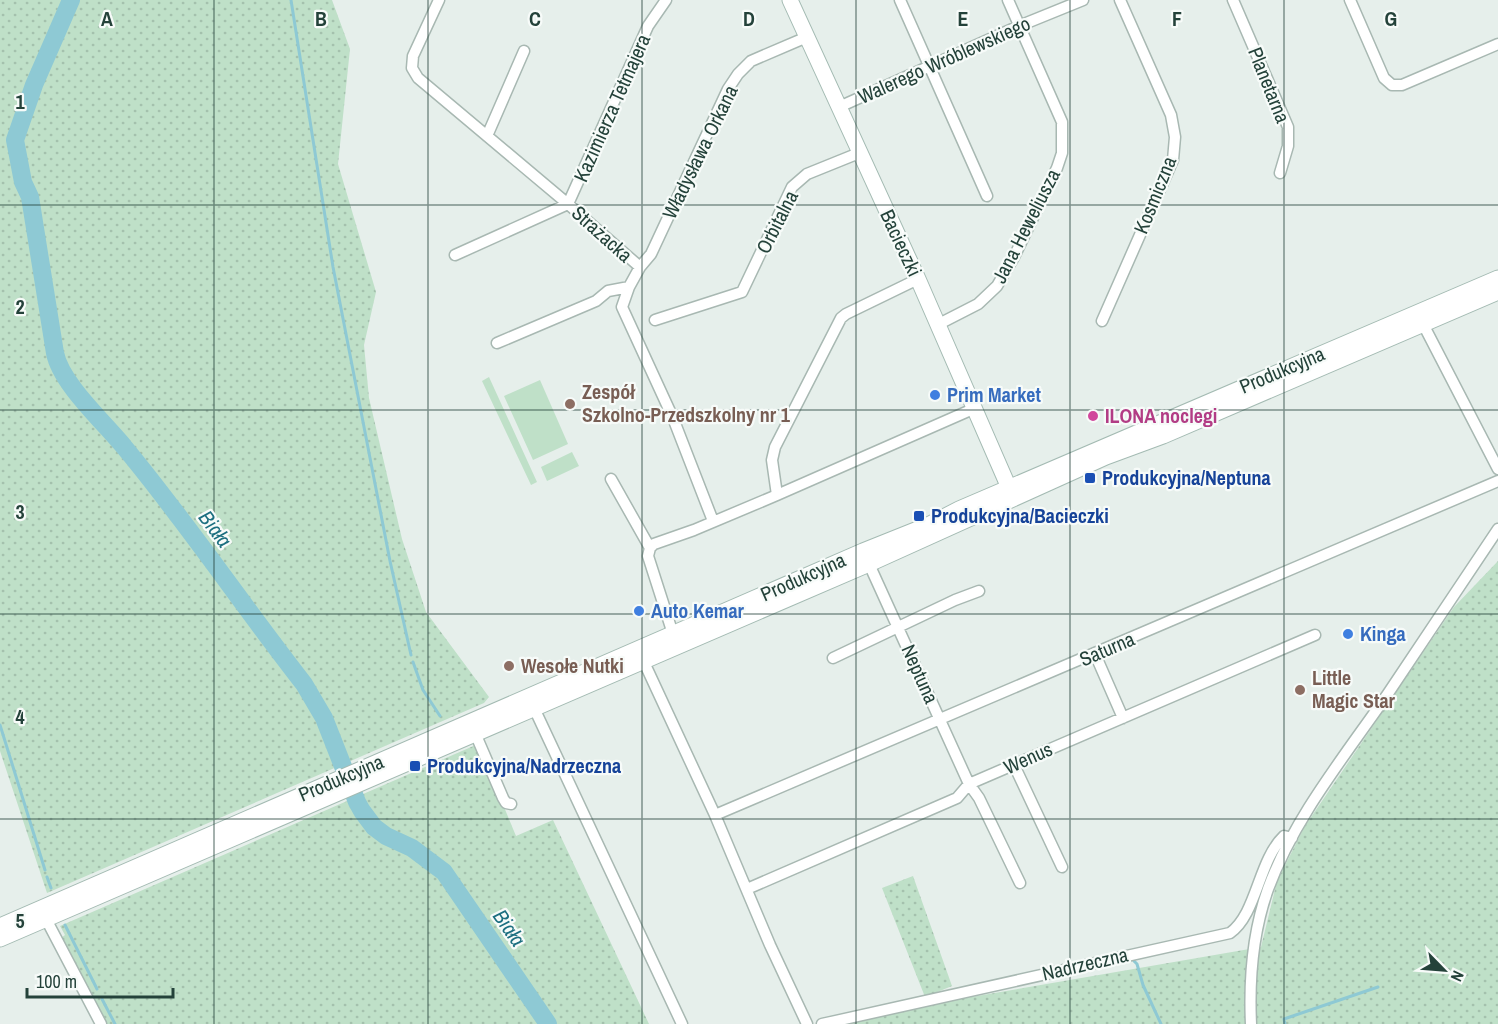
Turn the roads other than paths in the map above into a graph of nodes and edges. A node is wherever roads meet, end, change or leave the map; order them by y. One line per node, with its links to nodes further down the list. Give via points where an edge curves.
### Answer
1 (439, 0): 16 (street, Strażacka, via 413,56 412,68 418,78)
2 (666, 0): 20 (street, Kazimierza Tetmajera, via 648,27)
3 (790, 0): 11 (main road, Bacieczki)
4 (900, 0): 14 (street)
5 (1008, 0): 10 (street, Jana Heweliusza)
6 (1083, 0): 10 (street, Walerego Wróblewskiego)
7 (1120, 0): 28 (street, Kosmiczna, via 1171,115 1175,137 1173,160)
8 (1233, 0): 18 (street, Planetarna, via 1288,127 1288,146)
9 (1351, 0): 12 (street, via 1384,78 1392,85 1402,85)
10 (1019, 26): 14 (street, Walerego Wróblewskiego); 30 (street, Jana Heweliusza, via 1062,122 1062,153 997,286 978,304)
11 (807, 37): 15 (main road, Bacieczki); 22 (street, Władysława Orkana, via 751,61 738,74 651,254)
12 (1498, 44)
13 (524, 51): 16 (street)
14 (930, 69): 15 (street, Walerego Wróblewskiego); 19 (street, Walerego Wróblewskiego)
15 (839, 107): 17 (main road, Bacieczki)
16 (487, 136): 20 (street, Strażacka)
17 (859, 153): 24 (main road, Bacieczki); 27 (street, Orbitalna, via 807,174 792,187 742,292)
18 (1280, 173)
19 (987, 196)
20 (568, 204): 21 (street, Kazimierza Tetmajera); 22 (street, Strażacka)
21 (455, 255)
22 (640, 267): 25 (street, Strażacka)
23 (1498, 278): 36 (main road, Produkcyjna)
24 (918, 279): 30 (main road, Bacieczki); 37 (street, via 842,318 775,447 772,460)
25 (629, 287): 31 (street, via 608,291 596,301); 38 (street, Strażacka, via 622,308 674,418)
26 (1498, 292): 29 (main road, Produkcyjna)
27 (655, 320)
28 (1102, 321)
29 (1423, 324): 33 (street); 36 (main road, Produkcyjna, via 1163,436)
30 (938, 325): 32 (main road, Bacieczki)
31 (497, 343)
32 (973, 409): 36 (main road, Bacieczki); 37 (street)
33 (1498, 469)
34 (611, 478): 40 (street)
35 (1498, 481): 46 (street, Saturna)
36 (1011, 494): 41 (main road, Produkcyjna, via 960,509)
37 (777, 495): 38 (street)
38 (713, 521): 40 (street)
39 (1498, 529): 58 (street)
40 (650, 548): 44 (street, via 648,556)
41 (866, 557): 43 (street, Neptuna); 44 (main road, Produkcyjna); 48 (main road, Produkcyjna)
42 (979, 591): 43 (street)
43 (899, 626): 47 (street); 51 (street, Neptuna)
44 (673, 634): 54 (main road, Produkcyjna)
45 (1315, 635): 50 (street, Wenus)
46 (1095, 654): 50 (street); 51 (street, Saturna)
47 (833, 658)
48 (644, 660): 49 (main road, Produkcyjna); 57 (street)
49 (534, 708): 52 (main road, Produkcyjna); 66 (street)
50 (1123, 718): 53 (street, Wenus)
51 (940, 720): 55 (street, Neptuna); 57 (street, Saturna)
52 (475, 733): 54 (main road, Produkcyjna); 56 (street, via 503,798)
53 (1014, 765): 55 (street, Wenus); 59 (street)
54 (359, 777): 62 (main road, Produkcyjna)
55 (969, 784): 60 (street, Neptuna); 61 (street, Wenus, via 957,798)
56 (511, 804)
57 (715, 815): 61 (street)
58 (1292, 838): 68 (street, Nadrzeczna, via 1284,836 1278,842 1245,915 1230,933); 69 (street, via 1261,916 1252,973)
59 (1062, 867)
60 (1020, 883)
61 (747, 890): 67 (street)
62 (44, 913): 63 (main road); 64 (main road); 65 (street)
63 (0, 926)
64 (0, 939)
65 (101, 1024)
66 (682, 1024)
67 (807, 1024)
68 (822, 1024)
69 (1251, 1024)

